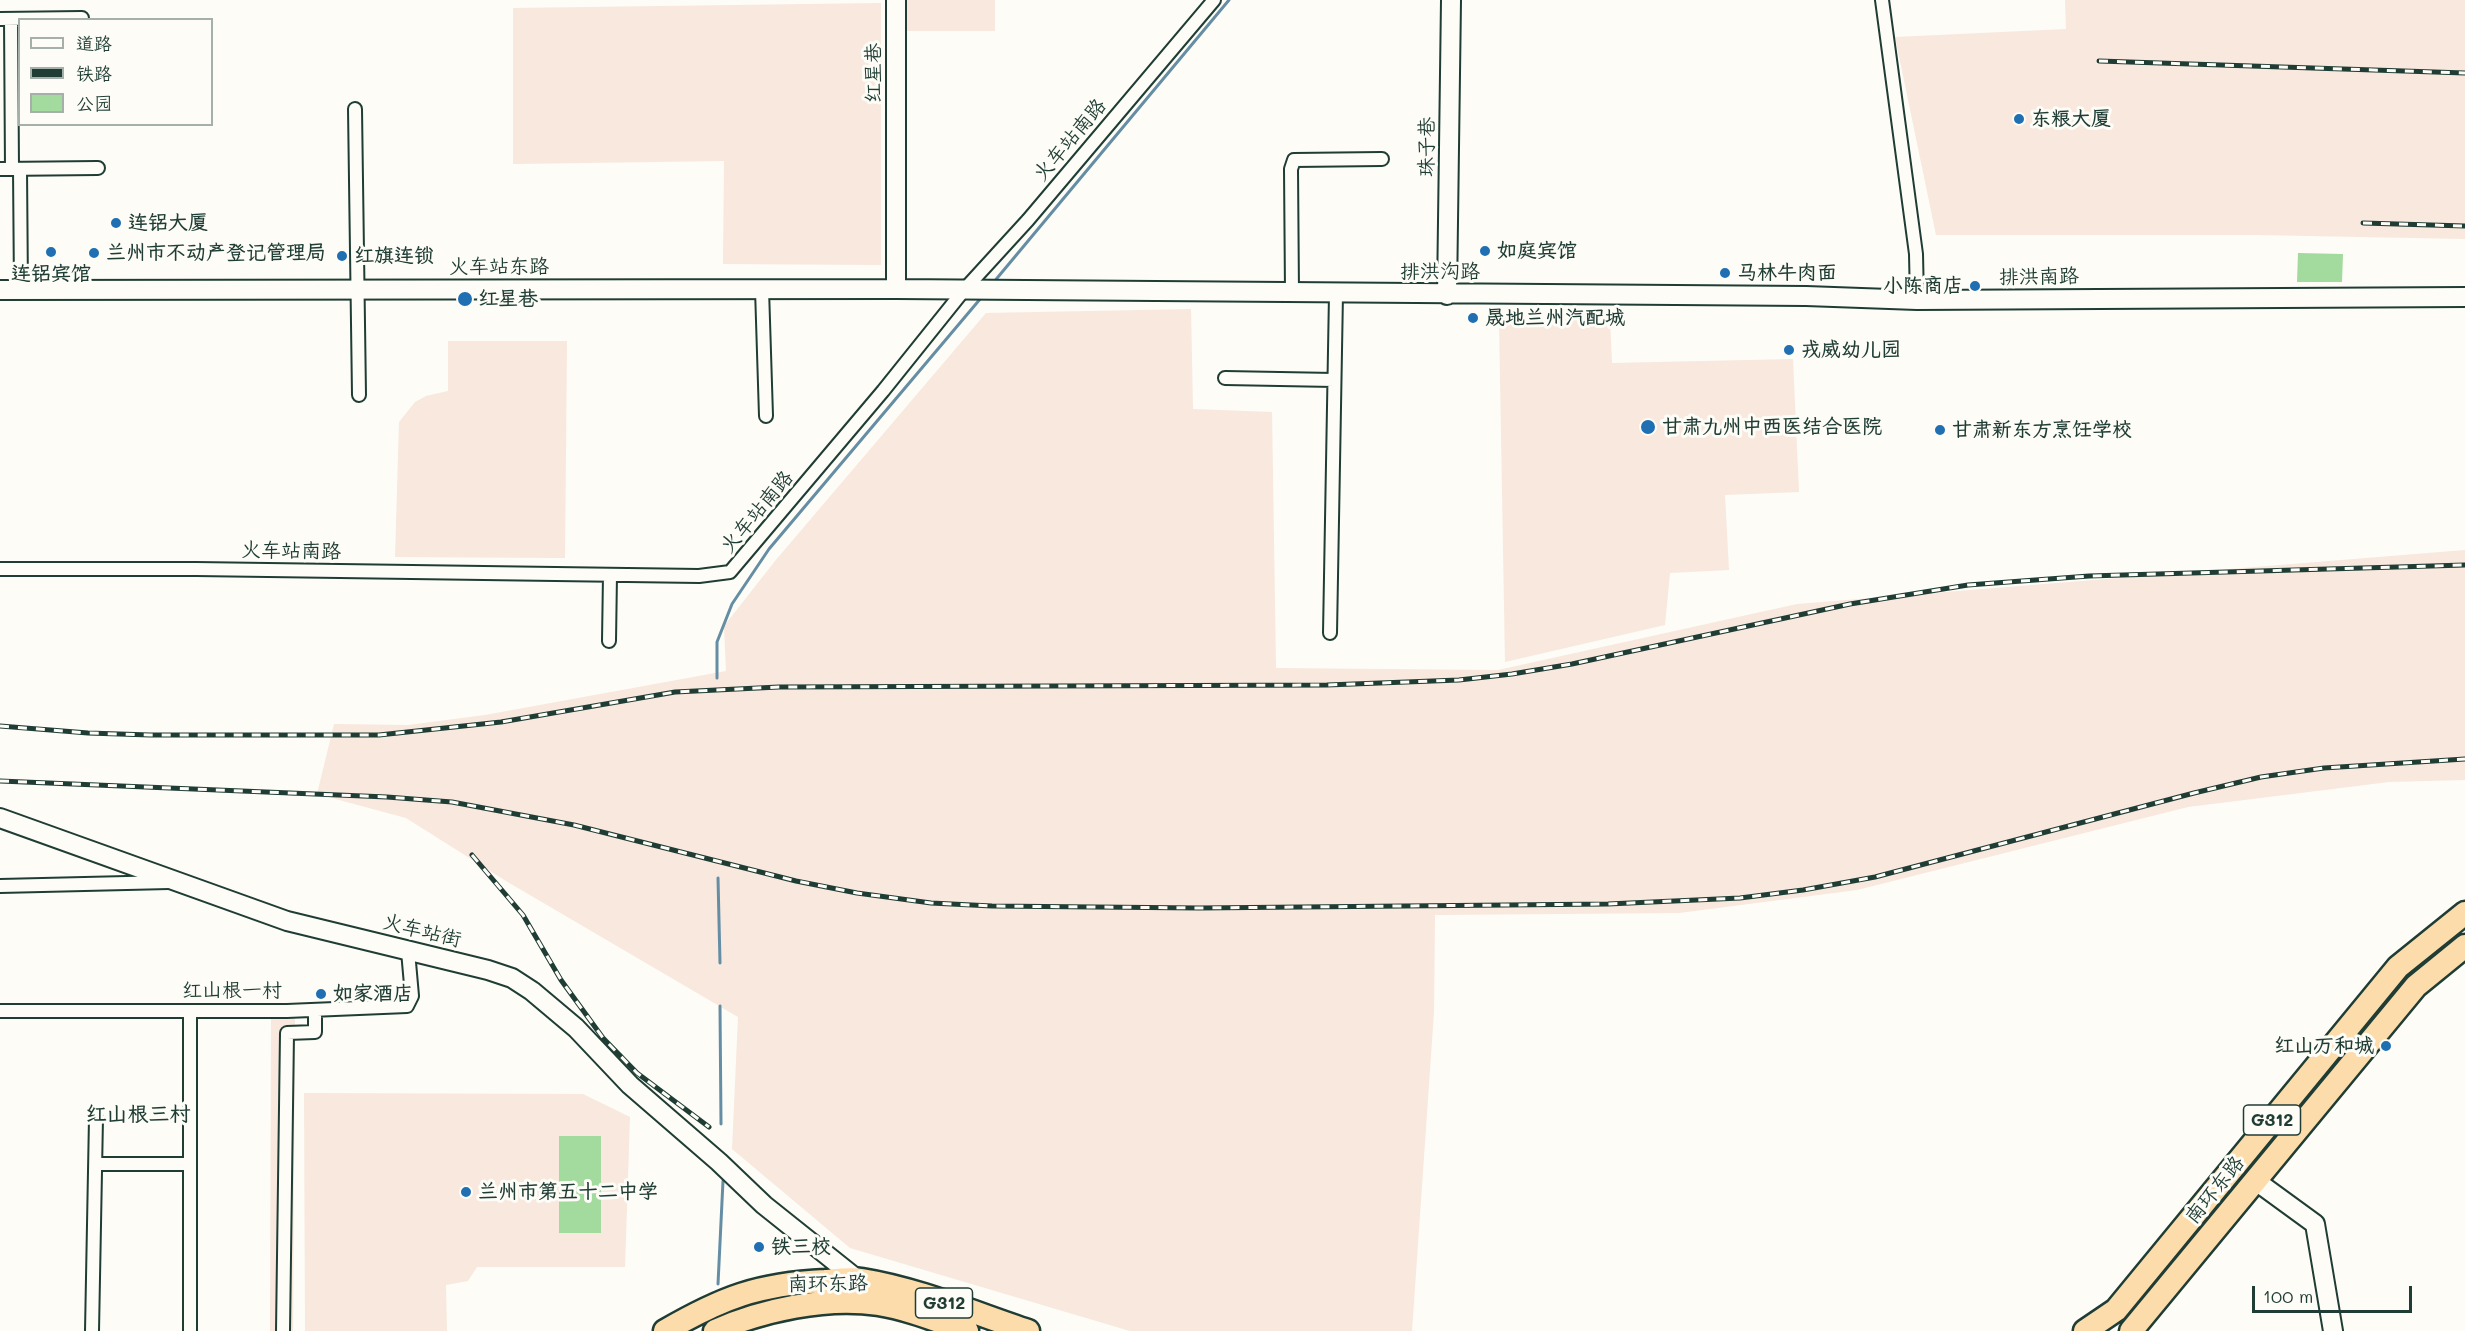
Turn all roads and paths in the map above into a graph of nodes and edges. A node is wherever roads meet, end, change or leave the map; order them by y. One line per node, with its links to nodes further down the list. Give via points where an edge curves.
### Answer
1 (896, 0): 11 (main road, 红星巷)
2 (1214, 0): 14 (street, 火车站南路)
3 (1451, 0): 19 (main road, 珠子巷)
4 (1882, 0): 21 (street, via 1916,254)
5 (5, 19): 9 (street)
6 (355, 109): 13 (street)
7 (1382, 159): 17 (street, via 1294,160)
8 (98, 168): 9 (street)
9 (11, 169): 12 (street)
10 (762, 289): 11 (main road, 火车站东路); 13 (main road, 火车站东路); 25 (street)
11 (896, 289): 14 (main road, 火车站东路)
12 (21, 290): 13 (main road, 火车站东路); 16 (main road, 火车站东路)
13 (358, 290): 24 (street)
14 (968, 290): 15 (main road, 火车站东路); 27 (street, 火车站南路, via 730,572 719,576)
15 (998, 290): 17 (main road, 排洪沟路)
16 (0, 291)
17 (1292, 293): 18 (main road, 排洪沟路)
18 (1336, 294): 19 (main road, 排洪沟路); 23 (street)
19 (1447, 295): 21 (main road, 排洪沟路)
20 (2465, 297): 21 (main road, 排洪南路)
21 (1917, 300)
22 (1225, 378): 23 (street)
23 (1334, 380): 28 (street)
24 (359, 395)
25 (766, 416)
26 (0, 569): 27 (street, 火车站南路)
27 (609, 575): 29 (street)
28 (1330, 633)
29 (609, 641)
30 (0, 818): 31 (main road, 火车站街)
31 (180, 882): 32 (street); 35 (main road, 火车站街, via 287,921)
32 (0, 886)
33 (2465, 914): 52 (highway, 南环东路 / G312, via 2398,967 2116,1310)
34 (2465, 946): 42 (highway, 南环东路 / G312, via 2416,986)
35 (408, 951): 36 (street, 红山根一村, via 412,996 407,1006); 43 (main road, 火车站街, via 488,970 532,990 576,1028 630,1085 764,1205)
36 (315, 1010): 38 (street, 红山根一村); 47 (street, via 315,1032 287,1033)
37 (0, 1011): 38 (street, 红山根一村)
38 (190, 1011): 41 (street)
39 (96, 1118): 40 (street)
40 (96, 1164): 41 (street); 45 (street)
41 (189, 1164): 46 (street)
42 (2256, 1181): 53 (highway, 南环东路 / G312); 54 (main road, via 2315,1224)
43 (859, 1279): 44 (main road, 火车站街); 48 (highway, 南环东路 / G312, via 749,1291 705,1308); 51 (highway, 南环东路 / G312)
44 (877, 1304): 49 (highway, 南环东路 / G312, via 845,1302 780,1310 751,1316); 50 (highway, 南环东路 / G312)
45 (92, 1331)
46 (190, 1331)
47 (283, 1331)
48 (665, 1331)
49 (716, 1331)
50 (967, 1331)
51 (1028, 1331)
52 (2085, 1331)
53 (2131, 1331)
54 (2333, 1331)

